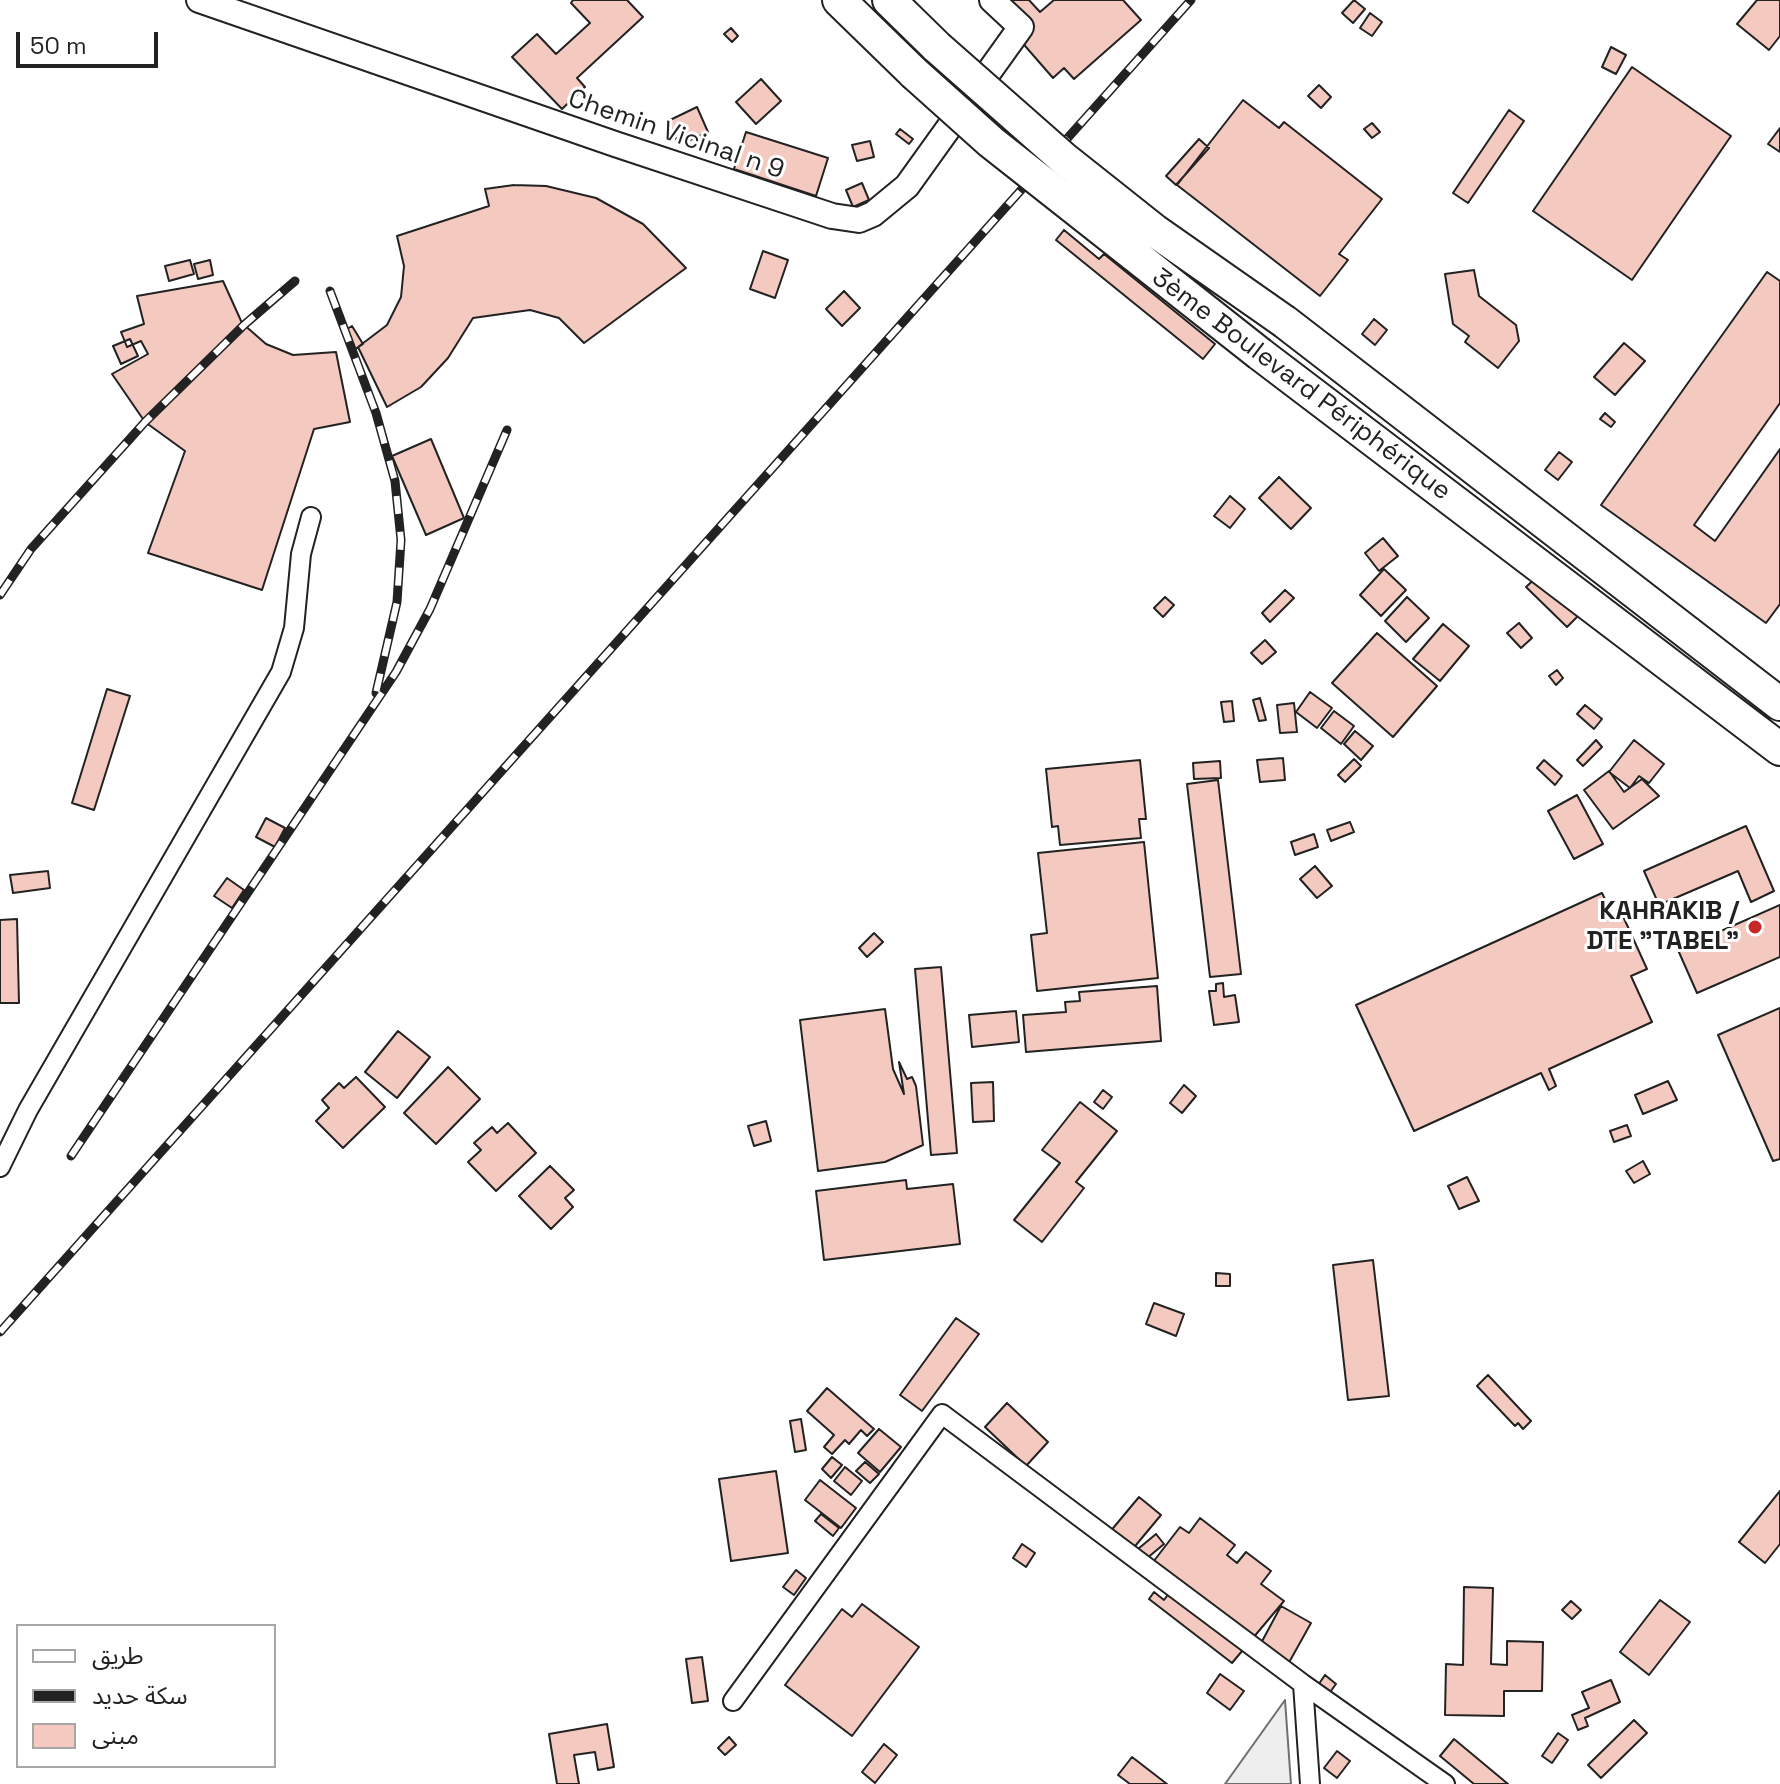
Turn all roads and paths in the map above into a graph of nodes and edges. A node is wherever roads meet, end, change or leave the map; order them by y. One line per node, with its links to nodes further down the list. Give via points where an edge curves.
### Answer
1 (199, 0): 4 (street, Chemin Vicinal n 9, via 644,154 832,216 859,220 907,186 1021,27)
2 (839, 0): 7 (highway, 3ème Boulevard Périphérique, bridge, via 991,142 1260,354)
3 (889, 0): 6 (highway, bridge, via 1074,167 1285,322)
4 (992, 0)
5 (311, 517): 8 (street, via 301,554 294,628 281,672 47,1076)
6 (1780, 704)
7 (1780, 749)
8 (0, 1167)
9 (1303, 1684): 10 (street, via 942,1414); 11 (street); 12 (street)
10 (733, 1701)
11 (1310, 1784)
12 (1445, 1784)

